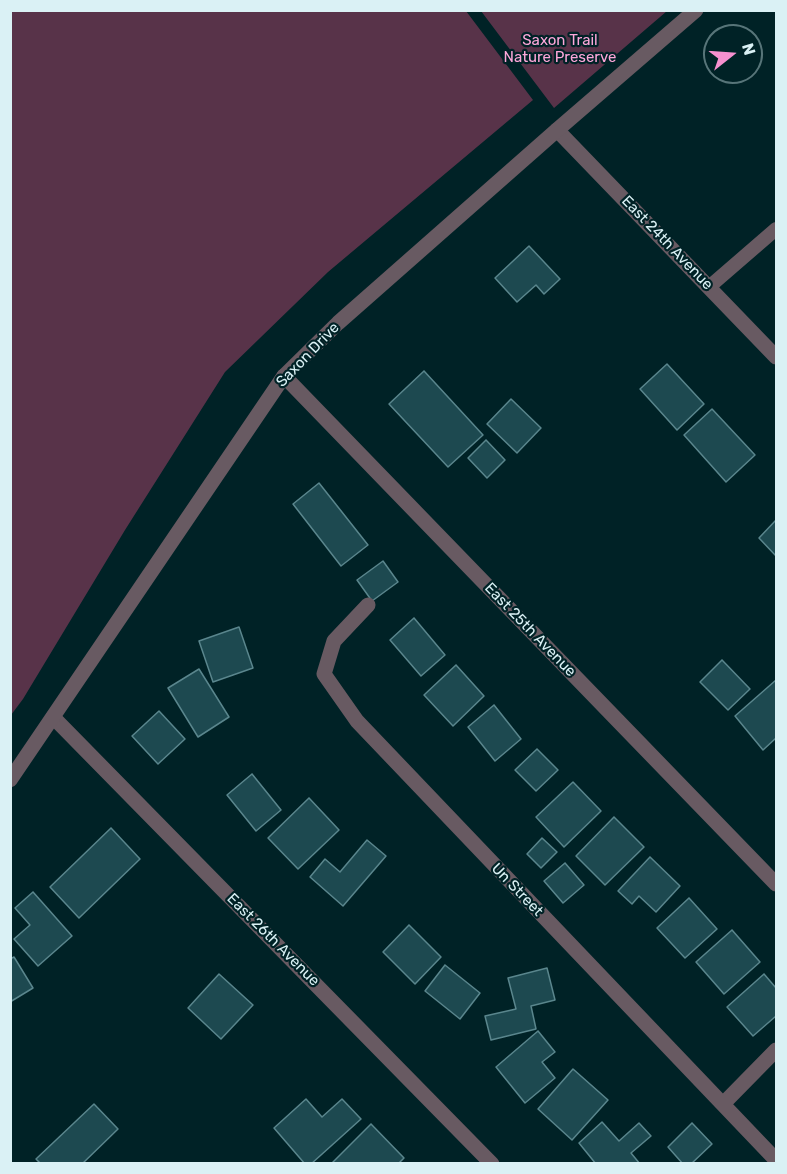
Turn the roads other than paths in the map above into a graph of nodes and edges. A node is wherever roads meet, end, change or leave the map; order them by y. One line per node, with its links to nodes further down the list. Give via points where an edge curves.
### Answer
1 (696, 10): 2 (street, Saxon Drive)
2 (557, 130): 4 (street, East 24th Avenue); 6 (street, Saxon Drive, via 338,323)
3 (777, 229): 4 (lane)
4 (709, 287): 5 (street, East 24th Avenue)
5 (777, 357)
6 (284, 376): 8 (street, Saxon Drive); 10 (street, East 25th Avenue)
7 (368, 605): 12 (street, Un Street, via 334,641 324,674 357,721)
8 (53, 717): 9 (street, Saxon Drive); 14 (street, East 26th Avenue)
9 (10, 780)
10 (777, 884)
11 (777, 1050): 12 (street)
12 (723, 1104): 13 (street, Un Street)
13 (777, 1160)
14 (492, 1164)

